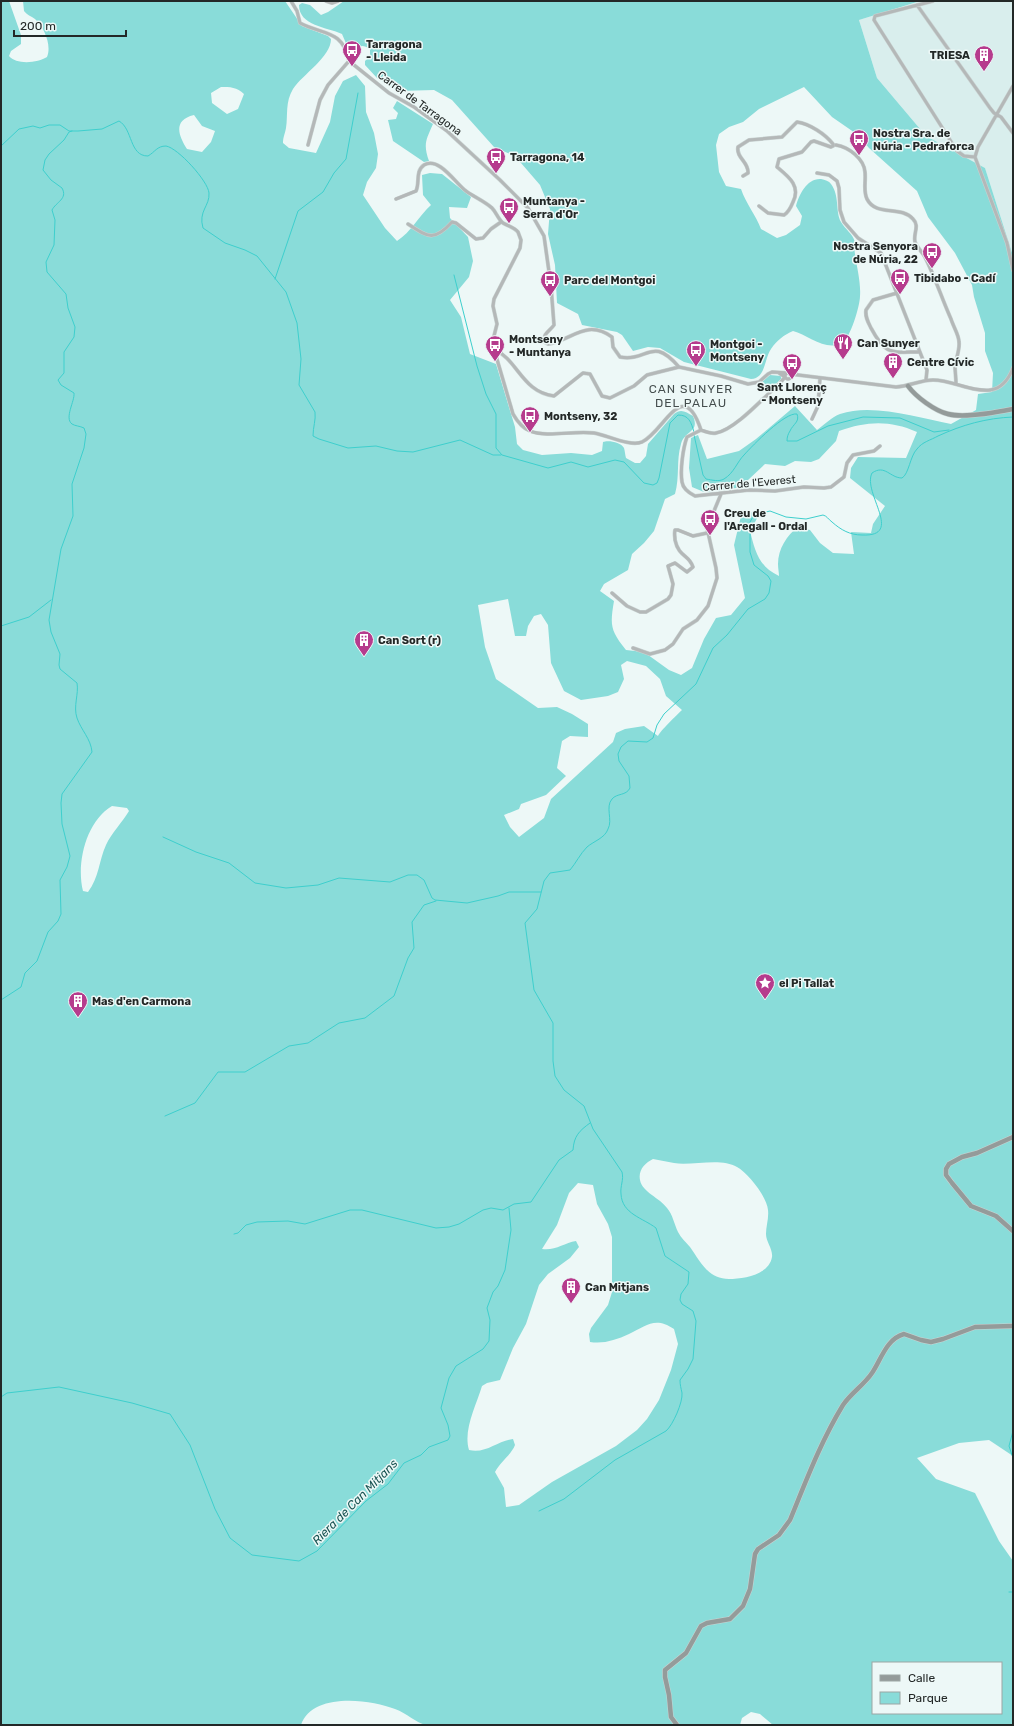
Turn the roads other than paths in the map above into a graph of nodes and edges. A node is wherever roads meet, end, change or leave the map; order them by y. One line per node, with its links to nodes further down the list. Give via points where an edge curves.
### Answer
1 (291, 1): 6 (street, via 300,23 332,33 341,41)
2 (326, 1): 3 (street)
3 (338, 1)
4 (932, 1): 5 (street)
5 (917, 5): 8 (street, via 990,108); 12 (street, via 875,16 874,20 957,151 964,156)
6 (349, 61): 10 (street, via 328,85 320,100); 23 (street, Carrer de Tarragona, via 389,93 447,131 528,208 544,236 551,286 554,325 546,334 544,342 553,344 578,332 603,331 612,337 620,357 628,358 661,351)
7 (1013, 86): 8 (street)
8 (997, 114): 9 (street); 12 (street)
9 (1013, 133)
10 (308, 145)
11 (834, 145): 14 (street, via 818,132 798,122 782,137 749,140 738,147 739,156 748,169 748,173); 16 (street, via 831,147 811,142 802,152 779,159 777,167 795,185 795,198 784,215 768,213); 31 (street, via 854,153 862,164 865,170 864,190 871,205 912,217 916,225 916,243 925,257 960,341 955,366)
12 (975, 157): 19 (street)
13 (817, 173): 20 (street, via 829,175 837,181 844,222 858,238 881,253)
14 (743, 176)
15 (396, 199): 17 (street, via 416,191 418,174 423,166 436,165 444,168 465,191 492,208)
16 (759, 206)
17 (501, 222): 18 (street, via 483,238 476,239 456,222 452,222 443,233 432,235); 21 (street, via 518,232 521,243 494,299 497,324 493,340)
18 (408, 224)
19 (1013, 270)
20 (897, 293): 22 (street); 22 (street, via 873,300 866,310 866,318 882,346 900,352)
21 (494, 349): 23 (street, via 504,356 528,384 540,392 554,396 583,373 590,374 602,396 610,398 634,386 648,375); 35 (street, via 514,414 518,422 529,431 544,434 591,432 626,441 642,442 674,410 684,408 690,409 694,414)
22 (920, 352): 30 (street, via 927,370)
23 (679, 367): 25 (street, via 748,384 759,382 772,372)
24 (1013, 368): 31 (street, via 1008,378 991,390 971,390)
25 (779, 373): 26 (street); 29 (street)
26 (789, 373): 27 (street); 29 (street); 29 (street, via 792,376)
27 (800, 376): 28 (street); 29 (street)
28 (820, 378): 32 (street, via 896,387); 34 (street, via 818,406)
29 (788, 379): 35 (street, via 724,431 715,434)
30 (926, 380): 31 (street); 32 (street)
31 (956, 384)
32 (908, 386): 33 (street, via 935,408 949,414)
33 (1013, 409)
34 (812, 419)
35 (701, 430): 37 (street, Carrer de l'Everest, via 688,437 683,458 682,482 686,490 694,496)
36 (880, 446): 37 (street, Carrer de l'Everest, via 874,451 853,455 847,463 844,477 831,486)
37 (721, 494): 38 (street)
38 (707, 533): 39 (street, via 693,536 675,530 677,549 693,567 686,572 674,563 668,566 673,584 668,599 646,612 640,612 627,606); 40 (street, via 716,573 708,606 665,650 650,654)
39 (612, 593)
40 (633, 648)
41 (1013, 1137): 42 (street, via 949,1164 946,1175 971,1206 996,1216)
42 (1013, 1231)
43 (1013, 1326): 44 (street, via 975,1327 931,1342 904,1334 888,1345 870,1375 844,1405 820,1449 784,1530 755,1554 750,1589 743,1606 730,1618 701,1626 686,1653 665,1670 671,1717)
44 (677, 1725)

